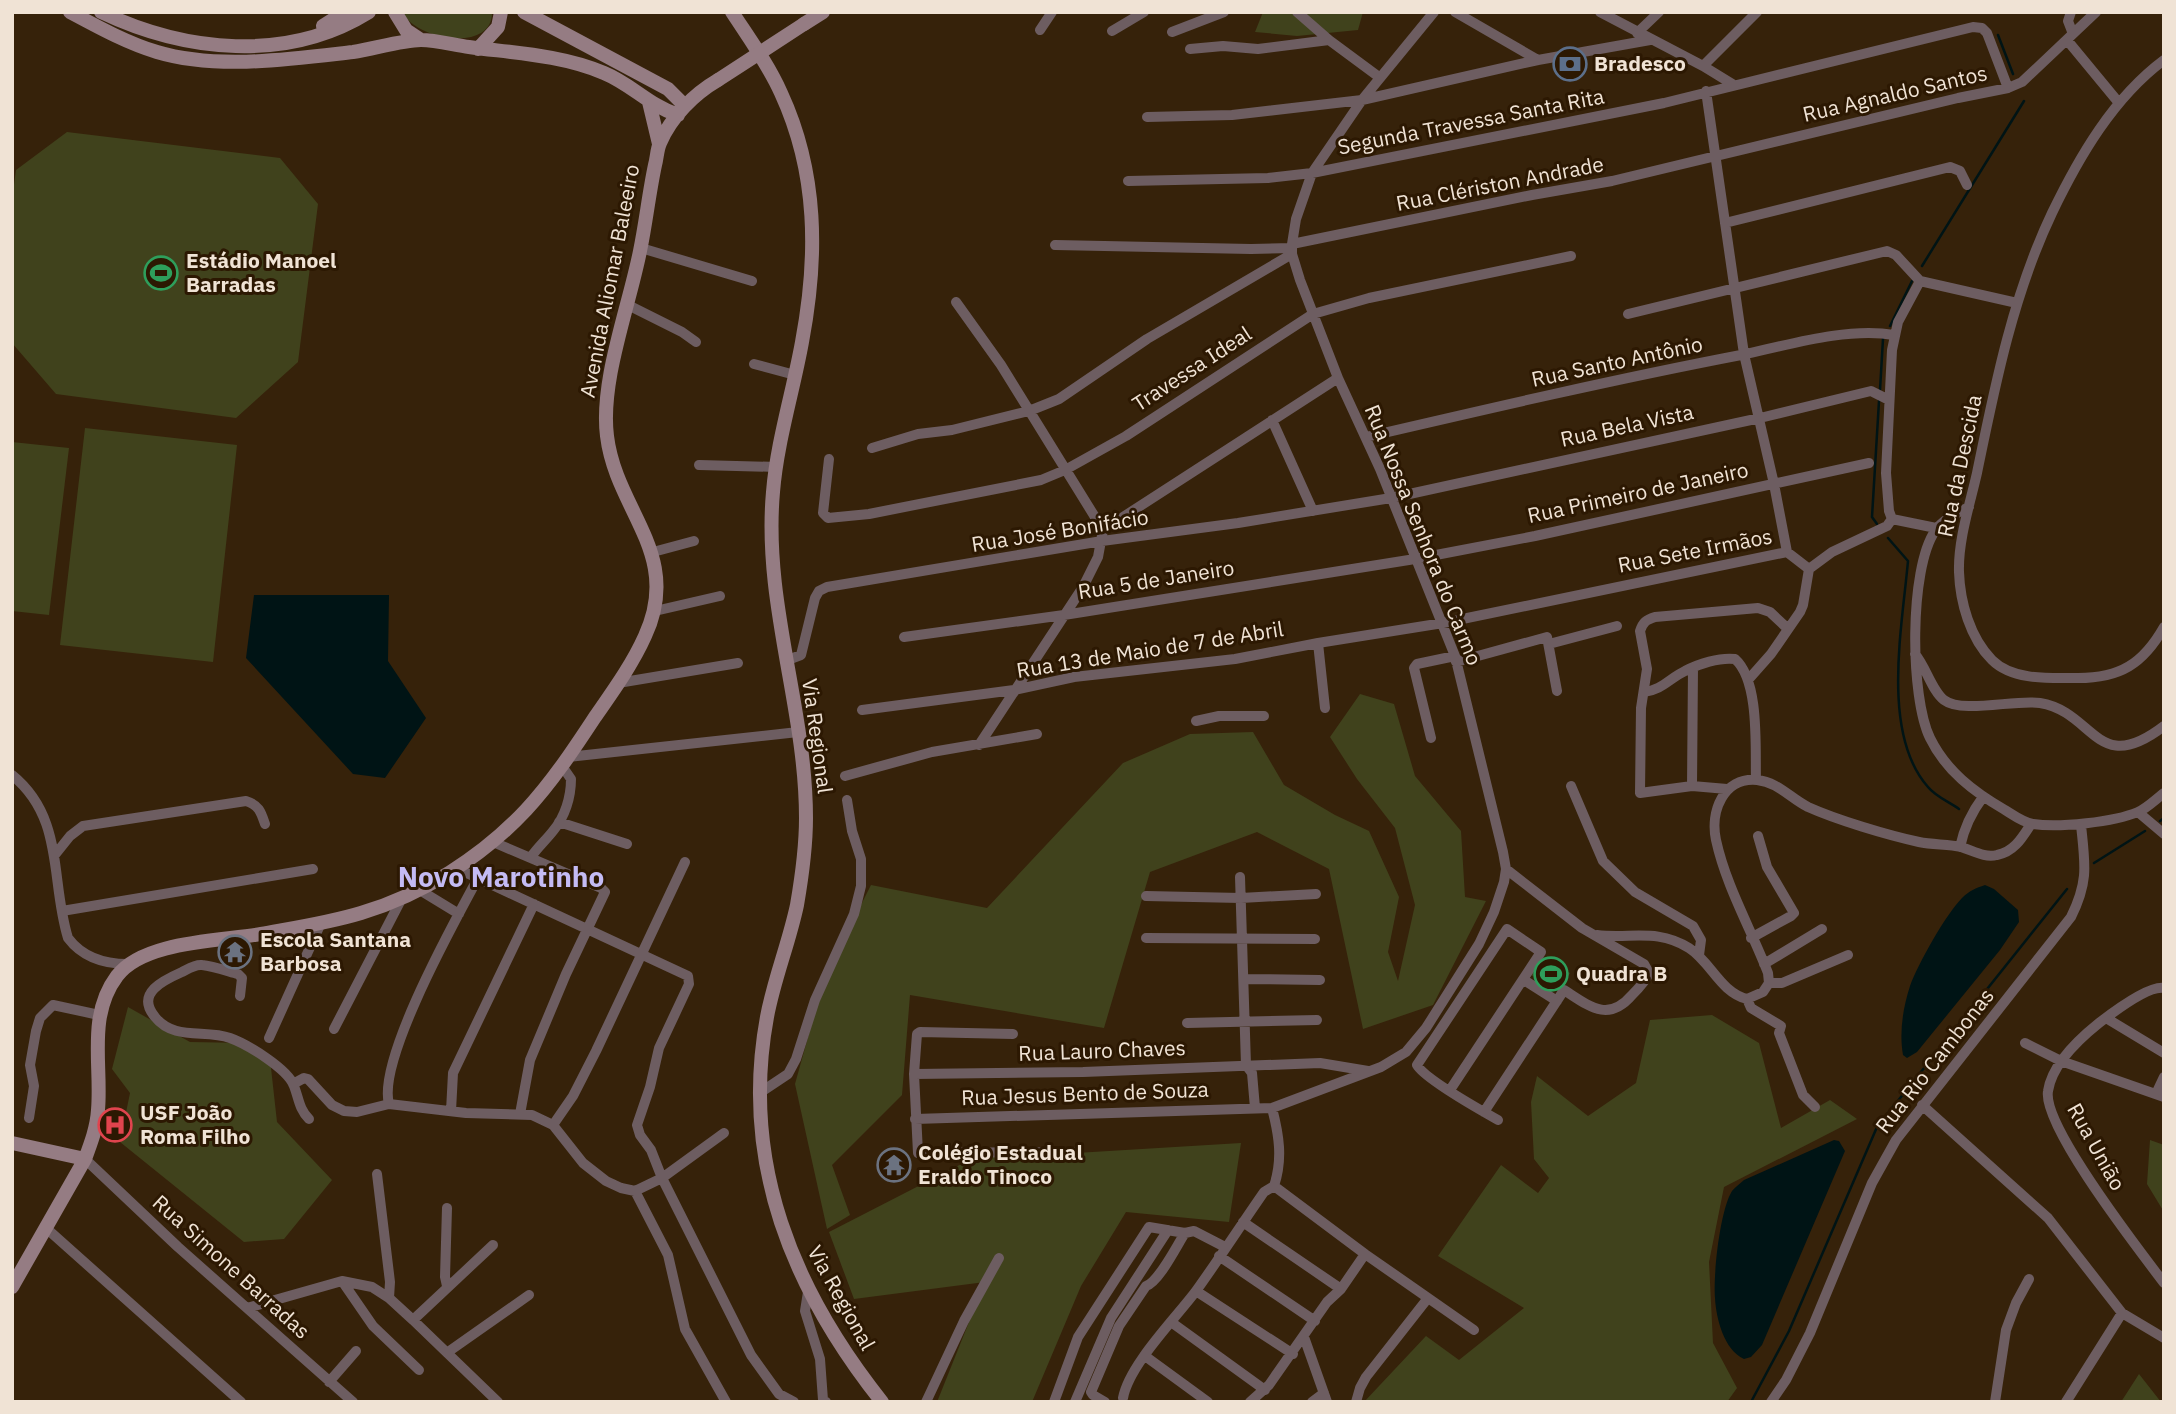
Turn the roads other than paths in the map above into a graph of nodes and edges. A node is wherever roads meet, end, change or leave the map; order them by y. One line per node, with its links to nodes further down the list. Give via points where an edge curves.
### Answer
1 (71, 12): 26 (main road, via 130,42 192,59 311,57)
2 (102, 12): 29 (main road, via 133,27 201,45)
3 (345, 12): 29 (main road)
4 (369, 12): 29 (main road, via 323,34)
5 (395, 12): 26 (main road, via 400,23)
6 (501, 12): 30 (main road, via 498,27)
7 (524, 12): 38 (main road)
8 (732, 12): 68 (main road, Via Regional, via 780,90 806,163 812,202 812,264)
9 (823, 12): 39 (main road, Avenida Aliomar Baleeiro, bridge)
10 (1052, 12): 21 (street)
11 (1144, 12): 22 (street)
12 (1224, 12): 23 (street)
13 (1297, 12): 27 (street)
14 (1434, 12): 35 (street)
15 (1455, 12): 32 (street)
16 (1600, 12): 24 (street)
17 (1659, 12): 24 (street)
18 (1757, 12): 34 (street)
19 (2096, 12): 25 (street, Rua Agnaldo Santos)
20 (2069, 13): 25 (street)
21 (1040, 30)
22 (1112, 31)
23 (1172, 33)
24 (1637, 33): 28 (street)
25 (2070, 37): 37 (street, Rua Agnaldo Santos, via 2022,82); 43 (street)
26 (421, 40): 30 (main road)
27 (1329, 40): 31 (street, via 1258,49 1223,46); 35 (street)
28 (1650, 40): 32 (street); 34 (street)
29 (293, 42)
30 (478, 49): 42 (main road, via 575,63 619,80)
31 (1190, 50)
32 (1538, 60): 41 (street)
33 (2164, 60): 43 (street, Rua da Descida)
34 (1703, 66): 36 (street)
35 (1379, 77): 41 (street)
36 (1734, 85): 37 (street, Segunda Travessa Santa Rita, via 1978,27 1987,33); 40 (street, Segunda Travessa Santa Rita)
37 (2008, 88): 47 (street, Rua Agnaldo Santos)
38 (668, 89): 39 (main road); 44 (main road)
39 (703, 89): 44 (main road, Avenida Aliomar Baleeiro)
40 (1706, 91): 47 (street); 48 (street, Segunda Travessa Santa Rita)
41 (1362, 100): 45 (street, via 1232,115); 48 (street)
42 (649, 102): 44 (main road); 46 (main road)
43 (2119, 103): 60 (street, Rua da Descida, via 2067,184)
44 (682, 110): 46 (main road, Avenida Aliomar Baleeiro)
45 (1147, 117)
46 (659, 144): 53 (main road, Avenida Aliomar Baleeiro)
47 (1716, 158): 51 (street); 54 (street, Rua Clériston Andrade)
48 (1312, 173): 49 (street, Segunda Travessa Santa Rita); 54 (street)
49 (1128, 181)
50 (1967, 185): 51 (street, via 1960,171 1950,167)
51 (1725, 223): 58 (street)
52 (1055, 245): 54 (street)
53 (641, 248): 56 (street); 61 (main road, Avenida Aliomar Baleeiro)
54 (1292, 249): 62 (street, Rua Nossa Senhora do Carmo); 71 (street, via 1059,399)
55 (1571, 256): 62 (street, Travessa Ideal)
56 (752, 281)
57 (1920, 281): 58 (street, via 1887,251); 60 (street); 64 (street)
58 (1734, 287): 63 (street); 66 (street)
59 (956, 302): 71 (street)
60 (2017, 303): 83 (street, Rua da Descida)
61 (628, 306): 65 (street); 89 (main road, Avenida Aliomar Baleeiro, via 606,395 607,439 618,477)
62 (1313, 314): 69 (street, Rua Nossa Senhora do Carmo); 80 (street, Travessa Ideal, via 1126,436)
63 (1628, 314)
64 (1894, 335): 66 (street, Rua Santo Antônio, via 1877,332); 70 (street)
65 (696, 342)
66 (1744, 354): 72 (street); 74 (street, Rua Santo Antônio)
67 (754, 364): 68 (street)
68 (795, 375): 79 (main road, Via Regional)
69 (1338, 378): 73 (street); 74 (street, Rua Nossa Senhora do Carmo)
70 (1889, 400): 72 (street, Rua Bela Vista, via 1871,391); 85 (street, via 1886,473)
71 (1029, 411): 75 (street); 80 (street)
72 (1760, 418): 81 (street); 82 (street, Rua Bela Vista)
73 (1272, 420): 84 (street); 87 (street)
74 (1366, 437): 82 (street, Rua Nossa Senhora do Carmo)
75 (872, 448)
76 (830, 459): 80 (street, Travessa Ideal, via 823,513 828,518 1041,480)
77 (1869, 463): 81 (street, Rua Primeiro de Janeiro)
78 (699, 465): 79 (street)
79 (777, 467): 105 (main road, Via Regional, via 772,556)
80 (1065, 470): 87 (street)
81 (1774, 484): 90 (street); 91 (street, Rua Primeiro de Janeiro)
82 (1391, 498): 84 (street, Rua José Bonifácio); 91 (street, Rua Nossa Senhora do Carmo)
83 (1969, 507): 86 (street); 99 (street, Rua da Descida, via 1959,570 1961,592 1972,631 1994,662 2022,675 2109,675 2137,662)
84 (1313, 511): 87 (street, Rua José Bonifácio)
85 (1892, 519): 86 (street); 92 (street)
86 (1936, 528): 103 (street, via 1924,556)
87 (1102, 536): 95 (street, via 1091,573); 105 (street, Rua José Bonifácio, via 827,587 815,598 801,655)
88 (694, 541): 89 (street)
89 (653, 552): 94 (main road, Avenida Aliomar Baleeiro)
90 (1787, 552): 92 (street, Rua Sete Irmãos); 96 (street, Rua Sete Irmãos)
91 (1415, 559): 95 (street, Rua 5 de Janeiro); 96 (street, Rua Nossa Senhora do Carmo)
92 (1809, 569): 98 (street, via 1803,605)
93 (720, 597): 94 (street)
94 (655, 611): 109 (main road, Avenida Aliomar Baleeiro)
95 (1064, 615): 100 (street, Rua 5 de Janeiro); 110 (street)
96 (1443, 623): 102 (street, Rua 13 de Maio de 7 de Abril); 104 (street, Rua Nossa Senhora do Carmo)
97 (1617, 626): 101 (street)
98 (1787, 628): 108 (street); 112 (street, via 1765,609 1648,619 1640,631 1646,656)
99 (2164, 628)
100 (904, 637)
101 (1549, 642): 104 (street, via 1544,637); 111 (street)
102 (1318, 643): 110 (street, Rua 13 de Maio de 7 de Abril, via 1223,660 1074,677); 113 (street)
103 (1914, 654): 117 (street, via 1938,694 1952,704 2029,702 2052,706 2102,742 2116,746 2143,740); 130 (street, via 1917,697 1929,737 1951,770)
104 (1456, 659): 120 (street, via 1414,667); 147 (street, Rua Nossa Senhora do Carmo)
105 (785, 661): 118 (main road, Via Regional)
106 (738, 663): 109 (street)
107 (1693, 668): 108 (street, via 1735,659); 112 (street); 127 (street)
108 (1748, 680): 125 (street)
109 (618, 683): 122 (main road, Avenida Aliomar Baleeiro)
110 (1014, 690): 114 (street, Rua 13 de Maio de 7 de Abril); 121 (street)
111 (1557, 691)
112 (1644, 692): 127 (street, via 1639,790 1642,794)
113 (1325, 708)
114 (862, 710)
115 (1264, 716): 116 (street)
116 (1196, 721)
117 (2164, 726)
118 (799, 732): 122 (street); 196 (main road, Via Regional, via 806,816 804,856 797,905 767,1014)
119 (1037, 734): 121 (street)
120 (1431, 738)
121 (979, 745): 124 (street, via 932,752)
122 (565, 762): 133 (street, via 571,786); 139 (main road, Avenida Aliomar Baleeiro)
123 (12, 775): 142 (street, via 41,806)
124 (845, 776)
125 (1756, 780): 128 (street); 141 (street, via 1835,816 1920,842)
126 (1572, 786): 167 (street, via 1602,861 1635,892 1693,926 1701,940)
127 (1692, 786): 128 (street)
128 (1727, 789): 163 (street, via 1717,806 1716,841)
129 (2164, 793): 132 (street)
130 (1983, 797): 135 (street); 141 (street)
131 (847, 800): 196 (street, via 861,859 854,914 796,1059 788,1074)
132 (2138, 812): 136 (street); 137 (street)
133 (559, 822): 140 (street); 143 (street)
134 (265, 824): 142 (street, via 256,804 246,801 83,826)
135 (2031, 824): 136 (street); 141 (street, via 2020,842 2005,853 1983,855)
136 (2081, 825): 199 (street, Rua Rio Cambonas, via 2084,886 2071,917)
137 (2164, 834)
138 (1758, 836): 163 (street, via 1767,867 1794,913)
139 (493, 842): 143 (street); 145 (main road, Avenida Aliomar Baleeiro)
140 (627, 844)
141 (1960, 847)
142 (54, 856): 156 (street)
143 (531, 857): 160 (street, via 601,887 605,895)
144 (685, 862): 166 (street)
145 (456, 868): 149 (street); 150 (main road, Avenida Aliomar Baleeiro)
146 (313, 869): 156 (street)
147 (1506, 869): 161 (street, via 1582,928); 191 (street, Rua Nossa Senhora do Carmo, via 1497,905 1479,944 1426,1028 1395,1061)
148 (1240, 877): 154 (street)
149 (478, 878): 155 (street); 157 (street)
150 (418, 889): 153 (main road, Avenida Aliomar Baleeiro); 157 (street)
151 (1316, 894): 154 (street)
152 (1146, 897): 154 (street)
153 (402, 898): 158 (main road, Avenida Aliomar Baleeiro); 184 (street)
154 (1241, 898): 165 (street)
155 (534, 904): 160 (street); 203 (street, via 453,1073)
156 (62, 911): 169 (street, via 68,938 76,948 97,960)
157 (459, 914): 198 (street, via 401,1035 390,1070)
158 (321, 923): 169 (main road, Avenida Aliomar Baleeiro, via 170,948); 186 (street)
159 (1822, 929): 170 (street)
160 (589, 930): 166 (street); 205 (street, via 530,1060)
161 (1597, 934): 167 (street, via 1659,936); 178 (street, via 1644,964 1646,979 1626,1002 1612,1010 1599,1010 1564,990)
162 (1146, 938): 165 (street)
163 (1751, 938): 170 (street)
164 (1315, 939): 165 (street)
165 (1243, 940): 171 (street)
166 (641, 953): 210 (street, via 573,1096); 216 (street, via 688,976 689,984 659,1048 637,1125)
167 (1699, 955): 177 (street, via 1725,986)
168 (1848, 956): 174 (street)
169 (128, 964): 179 (main road, via 109,989)
170 (1764, 964): 174 (street)
171 (1244, 979): 173 (street); 181 (street)
172 (1524, 980): 178 (street); 195 (street); 195 (street, via 1541,952 1507,929 1419,1062 1421,1071)
173 (1320, 981)
174 (1768, 985): 177 (street)
175 (2164, 988): 180 (street, Rua União, via 2157,986)
176 (240, 996): 194 (street, via 242,978 238,974 199,964 151,990 150,1011 179,1033 230,1038 266,1059)
177 (1747, 999): 200 (street, via 1751,1008 1781,1026 1779,1033 1801,1091)
178 (1557, 1001): 204 (street)
179 (99, 1015): 206 (street, via 53,1005 40,1018 30,1065 34,1086); 214 (main road, via 98,1109)
180 (2106, 1018): 188 (street); 189 (street, Rua União)
181 (1244, 1020): 182 (street); 183 (street); 190 (street)
182 (1317, 1020)
183 (1187, 1023)
184 (334, 1029)
185 (1013, 1034): 192 (street, via 920,1032)
186 (269, 1038)
187 (2025, 1044): 189 (street)
188 (2164, 1053)
189 (2061, 1061): 197 (street); 230 (street, Rua União, via 2048,1090 2058,1125 2099,1196)
190 (1246, 1065): 191 (street, via 1321,1063); 192 (street, Rua Lauro Chaves); 201 (street, via 1252,1073)
191 (1369, 1071): 202 (street, Rua Nossa Senhora do Carmo)
192 (914, 1074): 208 (street)
193 (2164, 1077): 197 (street)
194 (293, 1084): 198 (street, via 306,1078 344,1111); 207 (street, via 298,1104)
195 (1450, 1090): 204 (street)
196 (761, 1092): 235 (main road, Via Regional, via 770,1185)
197 (2160, 1096)
198 (389, 1104): 203 (street)
199 (1922, 1105): 240 (street, via 2048,1218); 271 (street, Rua Rio Cambonas, via 1883,1162 1810,1333)
200 (1815, 1107)
201 (1255, 1108): 202 (street, Rua Nossa Senhora do Carmo); 208 (street, Rua Jesus Bento de Souza)
202 (1272, 1108): 217 (street, via 1280,1148)
203 (451, 1111): 205 (street)
204 (1484, 1112): 209 (street)
205 (520, 1114): 210 (street)
206 (29, 1118)
207 (309, 1119)
208 (915, 1119): 213 (street, via 920,1154)
209 (1498, 1120)
210 (553, 1125): 218 (street, via 583,1163 606,1181)
211 (724, 1132): 216 (street)
212 (12, 1143): 214 (main road)
213 (1076, 1152)
214 (85, 1159): 221 (main road); 239 (street, Rua Simone Barradas)
215 (377, 1174): 237 (street)
216 (662, 1178): 218 (street); 255 (street, via 751,1355)
217 (1274, 1186): 220 (street, via 1264,1192); 226 (street)
218 (635, 1191): 261 (street, via 668,1255 685,1329)
219 (447, 1208): 231 (street)
220 (1243, 1222): 225 (street); 233 (street)
221 (46, 1228): 232 (main road); 258 (street)
222 (1168, 1230): 223 (street); 264 (street, via 1147,1228 1099,1300 1078,1336); 265 (street, via 1111,1318)
223 (1185, 1233): 225 (street, via 1200,1233); 266 (street, via 1119,1326 1091,1392)
224 (492, 1245): 231 (street)
225 (1222, 1252): 234 (street); 242 (street)
226 (1365, 1254): 233 (street); 238 (street)
227 (999, 1258): 263 (street)
228 (2029, 1279): 272 (street, via 2006,1330)
229 (342, 1281): 237 (street, via 372,1287); 239 (street); 251 (street, via 373,1326)
230 (2164, 1283)
231 (447, 1286): 241 (street)
232 (12, 1287)
233 (1340, 1289): 242 (street)
234 (1196, 1291): 243 (street); 249 (street)
235 (808, 1292): 256 (street, via 805,1311 820,1359); 262 (main road, Via Regional, via 838,1343)
236 (529, 1295): 248 (street)
237 (389, 1298): 241 (street)
238 (1428, 1298): 244 (street); 270 (street, via 1366,1377)
239 (247, 1308): 252 (street, Rua Simone Barradas)
240 (2122, 1313): 246 (street); 273 (street)
241 (413, 1320): 248 (street)
242 (1315, 1321): 245 (street)
243 (1171, 1322): 250 (street); 253 (street)
244 (1474, 1330)
245 (1304, 1338): 249 (street); 254 (street)
246 (2164, 1338)
247 (356, 1351): 252 (street)
248 (447, 1352): 260 (street)
249 (1293, 1354): 253 (street)
250 (1145, 1356): 257 (street); 267 (street)
251 (419, 1370)
252 (329, 1382): 259 (street, Rua Simone Barradas)
253 (1265, 1390): 268 (street)
254 (1325, 1397): 269 (street)
255 (790, 1401)
256 (822, 1401)
257 (1122, 1401)
258 (241, 1402)
259 (353, 1402)
260 (498, 1402)
261 (726, 1402)
262 (882, 1402)
263 (926, 1402)
264 (1054, 1402)
265 (1075, 1402)
266 (1105, 1402)
267 (1208, 1402)
268 (1251, 1402)
269 (1312, 1402)
270 (1356, 1402)
271 (1771, 1402)
272 (1995, 1402)
273 (2066, 1402)

